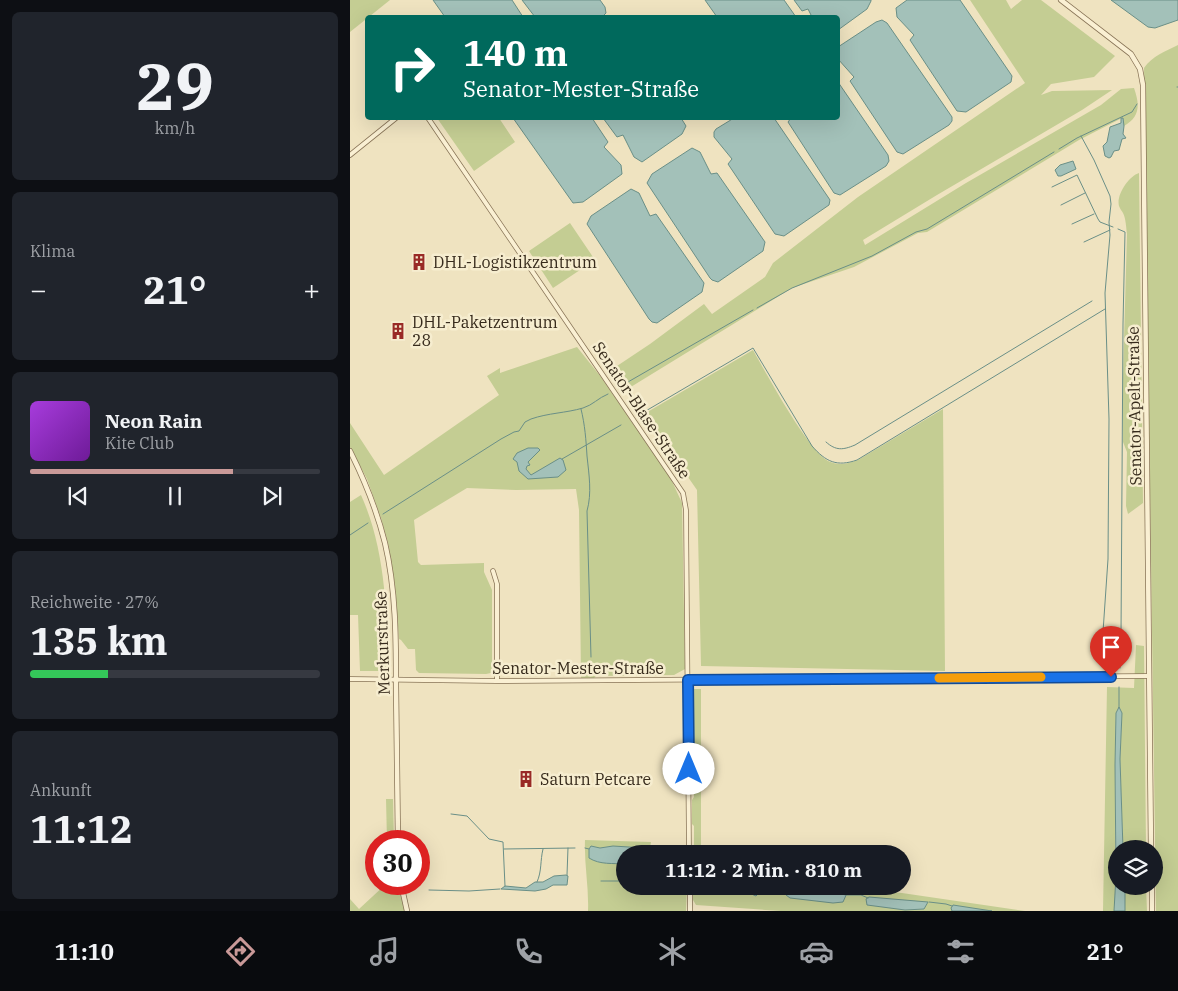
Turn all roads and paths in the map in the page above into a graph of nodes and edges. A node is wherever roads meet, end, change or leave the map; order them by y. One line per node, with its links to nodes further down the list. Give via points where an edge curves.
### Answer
1 (1061, 0): 7 (street, Senator-Apelt-Straße, via 1131,54 1142,78)
2 (394, 120): 4 (street)
3 (429, 120): 10 (street, Senator-Blase-Straße, via 683,493 686,510)
4 (350, 155)
5 (350, 451): 9 (street, Merkurstraße, via 371,498 385,544 394,599)
6 (493, 571): 11 (street, via 497,584)
7 (1150, 676): 10 (street, Senator-Mester-Straße); 13 (street, Senator-Apelt-Straße)
8 (350, 679): 9 (street, Senator-Mester-Straße)
9 (396, 680): 11 (street, Senator-Mester-Straße); 12 (street, Merkurstraße)
10 (688, 680): 11 (street, Senator-Mester-Straße); 14 (street, Senator-Blase-Straße)
11 (498, 681)
12 (398, 830)
13 (1151, 840)
14 (690, 845)
15 (403, 895): 18 (street)
16 (690, 895): 19 (street)
17 (1152, 895): 20 (street)
18 (407, 911)
19 (690, 911)
20 (1152, 911)

